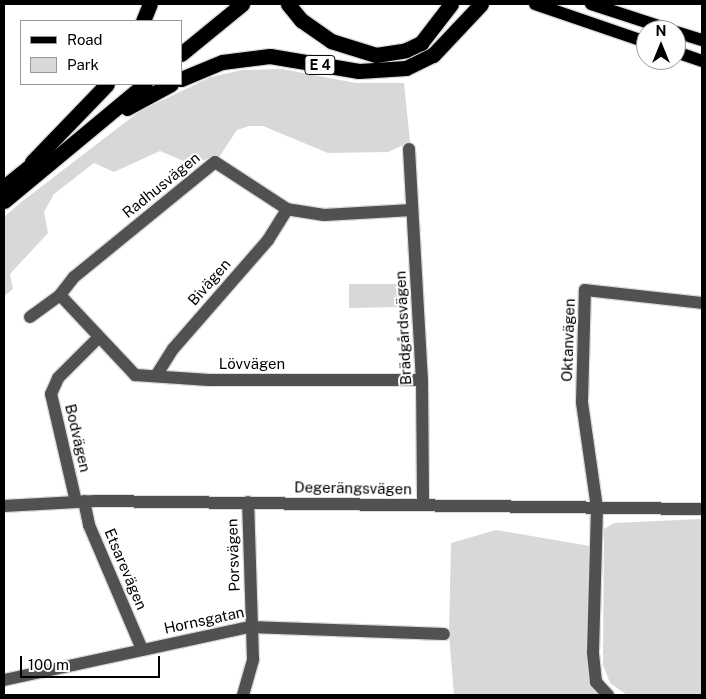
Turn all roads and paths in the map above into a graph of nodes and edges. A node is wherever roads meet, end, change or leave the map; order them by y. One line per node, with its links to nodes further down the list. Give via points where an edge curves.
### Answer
1 (150, 4): 10 (highway)
2 (229, 4): 16 (highway)
3 (242, 4): 17 (highway)
4 (288, 4): 5 (highway, E 4, via 301,20 331,41 376,55 406,50 421,42)
5 (450, 4)
6 (465, 4): 12 (highway, E 4)
7 (481, 4): 12 (highway, E 4)
8 (535, 4): 14 (main road)
9 (591, 4): 11 (main road)
10 (143, 20)
11 (640, 20)
12 (451, 35): 20 (highway, E 4, via 422,62 390,71 359,71 270,56 222,62)
13 (686, 35): 15 (main road)
14 (636, 39)
15 (702, 40)
16 (182, 41)
17 (182, 53)
18 (686, 55): 19 (main road)
19 (702, 61)
20 (182, 79)
21 (106, 85): 27 (highway)
22 (130, 85): 27 (highway)
23 (143, 85): 26 (highway)
24 (169, 85): 26 (highway, via 127,108)
25 (409, 149): 31 (street, Brädgårdsvägen)
26 (48, 164): 29 (highway)
27 (19, 175): 28 (highway)
28 (4, 187)
29 (4, 201)
30 (287, 209): 31 (street, Radhusvägen, via 324,215); 32 (street, Radhusvägen, via 214,162 74,277); 36 (street, Bivägen, via 268,240 173,349)
31 (412, 210): 37 (street, Brädgårdsvägen)
32 (60, 295): 34 (street, Radhusvägen); 35 (street)
33 (702, 303): 42 (street, Oktanvägen, via 585,290 582,402)
34 (30, 317)
35 (98, 338): 36 (street, Lövvägen, via 134,375); 38 (street, Bodvägen, via 58,378 52,394)
36 (156, 376): 37 (street, Lövvägen)
37 (422, 380): 41 (street, Brädgårdsvägen)
38 (80, 501): 39 (street, Degerängsvägen); 40 (street, Degerängsvägen); 46 (street, Etsarevägen)
39 (248, 502): 41 (street, Degerängsvägen); 44 (street, Porsvägen)
40 (4, 506)
41 (423, 506): 42 (street, Degerängsvägen)
42 (597, 508): 43 (street, Degerängsvägen); 49 (street, via 593,652 596,682)
43 (702, 509)
44 (250, 627): 45 (street, Hornsgatan); 46 (street, Hornsgatan); 48 (street, Porsvägen, via 253,659)
45 (444, 634)
46 (142, 650): 47 (street, Hornsgatan)
47 (4, 680)
48 (243, 695)
49 (608, 695)

